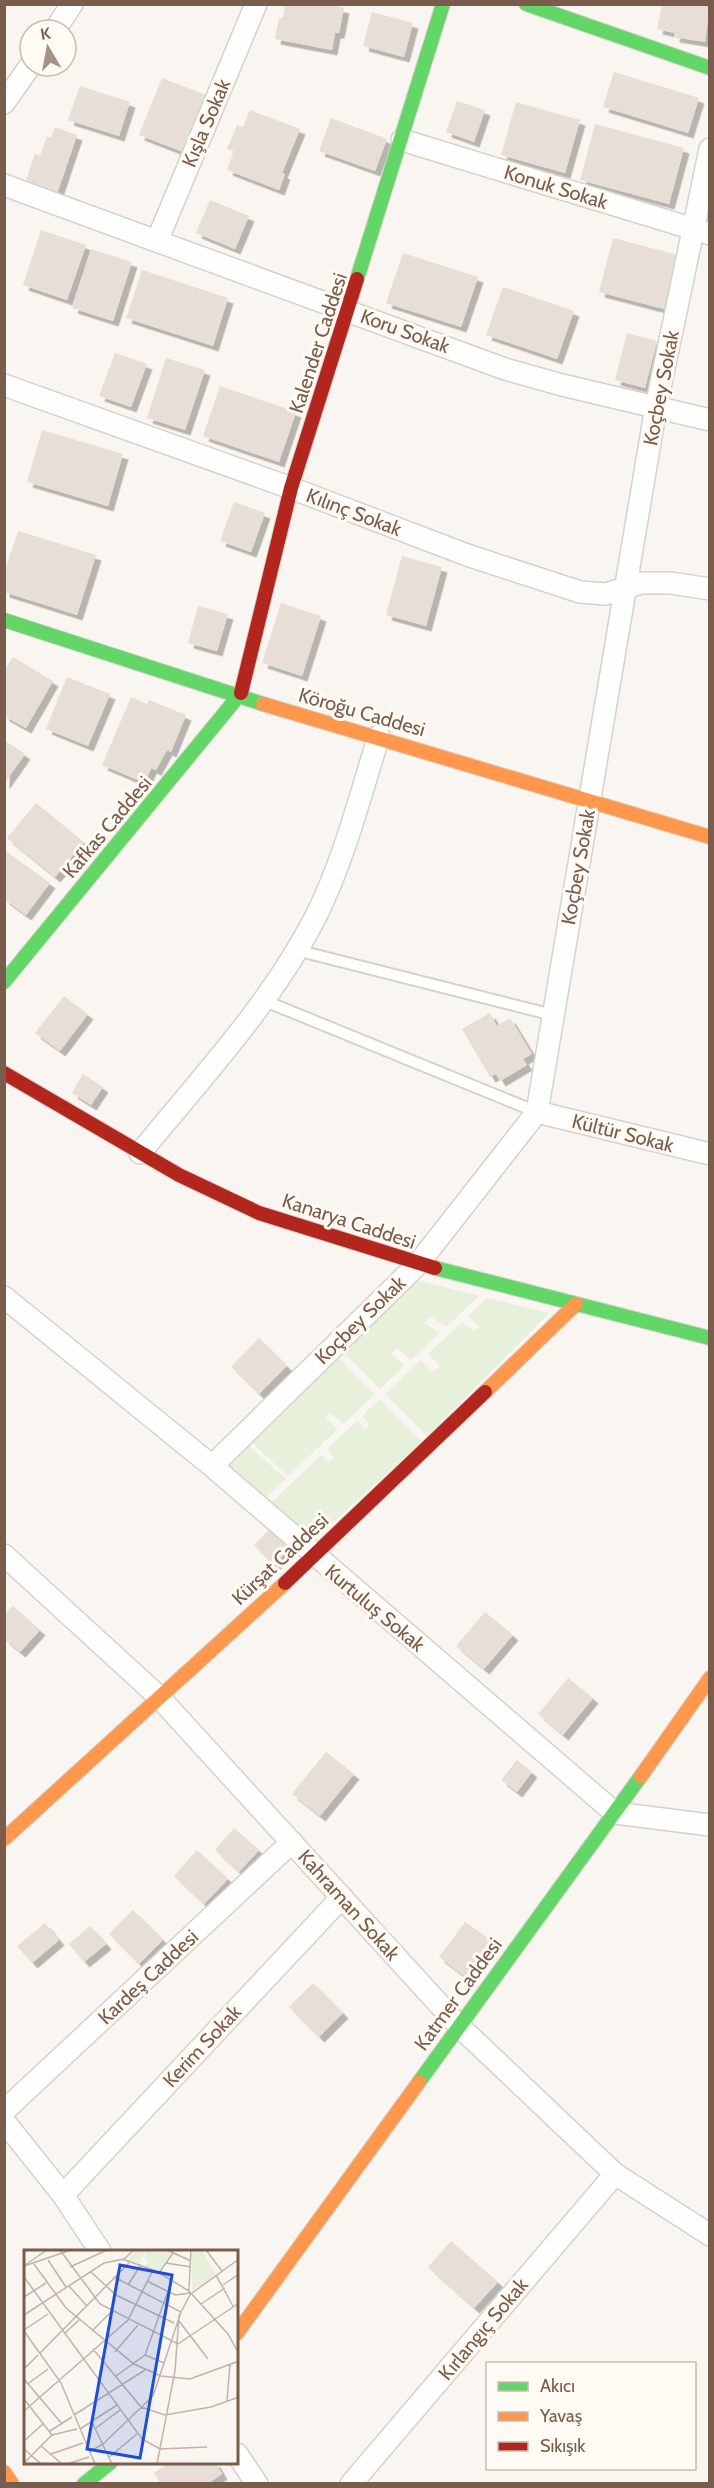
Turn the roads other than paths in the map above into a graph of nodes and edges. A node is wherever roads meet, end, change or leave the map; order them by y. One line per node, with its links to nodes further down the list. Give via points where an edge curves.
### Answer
1 (72, 4): 5 (street)
2 (256, 4): 13 (street, Kışla Sokak)
3 (443, 4): 9 (street, Kalender Caddesi)
4 (535, 6): 6 (street)
5 (63, 18)
6 (710, 68)
7 (22, 78): 8 (street)
8 (4, 103)
9 (402, 140): 12 (street, Konuk Sokak); 14 (street, Kalender Caddesi)
10 (710, 149): 12 (street, Koçbey Sokak)
11 (4, 185): 13 (street, Koru Sokak)
12 (701, 232): 16 (street, Koçbey Sokak)
13 (157, 241): 14 (street, Koru Sokak)
14 (349, 311): 16 (street, Koru Sokak, via 505,369); 18 (street, Kalender Caddesi)
15 (4, 385): 18 (street, Kılınç Sokak)
16 (657, 407): 17 (street, Koru Sokak); 19 (street, Koçbey Sokak)
17 (710, 420)
18 (291, 488): 19 (street, Kılınç Sokak, via 468,555 580,592 606,594); 22 (street, Kalender Caddesi)
19 (626, 588): 20 (street, Kılınç Sokak, via 641,583 671,583); 24 (street, Koçbey Sokak)
20 (710, 589)
21 (4, 620): 22 (street, Köroğu Caddesi)
22 (240, 697): 23 (street, Köroğu Caddesi); 27 (street, Kafkas Caddesi)
23 (379, 736): 24 (street, Köroğu Caddesi); 26 (street, via 335,875)
24 (589, 801): 25 (street, Köroğu Caddesi); 29 (street, Koçbey Sokak)
25 (710, 837)
26 (296, 950): 28 (street); 29 (lane)
27 (4, 982)
28 (265, 1001): 31 (lane); 32 (street)
29 (553, 1015): 31 (street, Koçbey Sokak)
30 (4, 1073): 32 (street, Kanarya Caddesi)
31 (537, 1112): 33 (street, Kültür Sokak); 34 (street, Koçbey Sokak)
32 (140, 1153): 34 (street, Kanarya Caddesi, via 213,1194 259,1213)
33 (710, 1154)
34 (418, 1264): 36 (street, Kanarya Caddesi); 38 (street, Koçbey Sokak)
35 (4, 1297): 38 (street, Kurtuluş Sokak)
36 (576, 1304): 37 (street, Kanarya Caddesi); 40 (street, Kürşat Caddesi)
37 (710, 1338)
38 (212, 1466): 40 (street, Kurtuluş Sokak)
39 (4, 1555): 42 (street, Kahraman Sokak)
40 (314, 1556): 42 (street, Kürşat Caddesi); 43 (street, Kurtuluş Sokak)
41 (710, 1678): 43 (street, Katmer Caddesi)
42 (158, 1696): 45 (street, Kürşat Caddesi); 46 (street, Kahraman Sokak)
43 (615, 1813): 44 (street); 48 (street, Katmer Caddesi)
44 (710, 1825)
45 (4, 1839)
46 (292, 1842): 47 (street, Kahraman Sokak); 49 (street, Kardeş Caddesi)
47 (342, 1897): 48 (street, Kahraman Sokak); 52 (street, Kerim Sokak)
48 (459, 2026): 51 (street, Kahraman Sokak); 55 (street, Katmer Caddesi)
49 (4, 2111)
50 (4, 2121): 52 (street)
51 (615, 2174): 53 (street, Kahraman Sokak); 62 (street, Kırlangıç Sokak)
52 (63, 2195): 54 (street)
53 (710, 2235)
54 (99, 2250)
55 (238, 2332)
56 (238, 2456): 61 (street)
57 (110, 2464): 60 (street)
58 (4, 2472): 59 (street)
59 (12, 2484)
60 (84, 2484)
61 (257, 2484)
62 (351, 2484)

